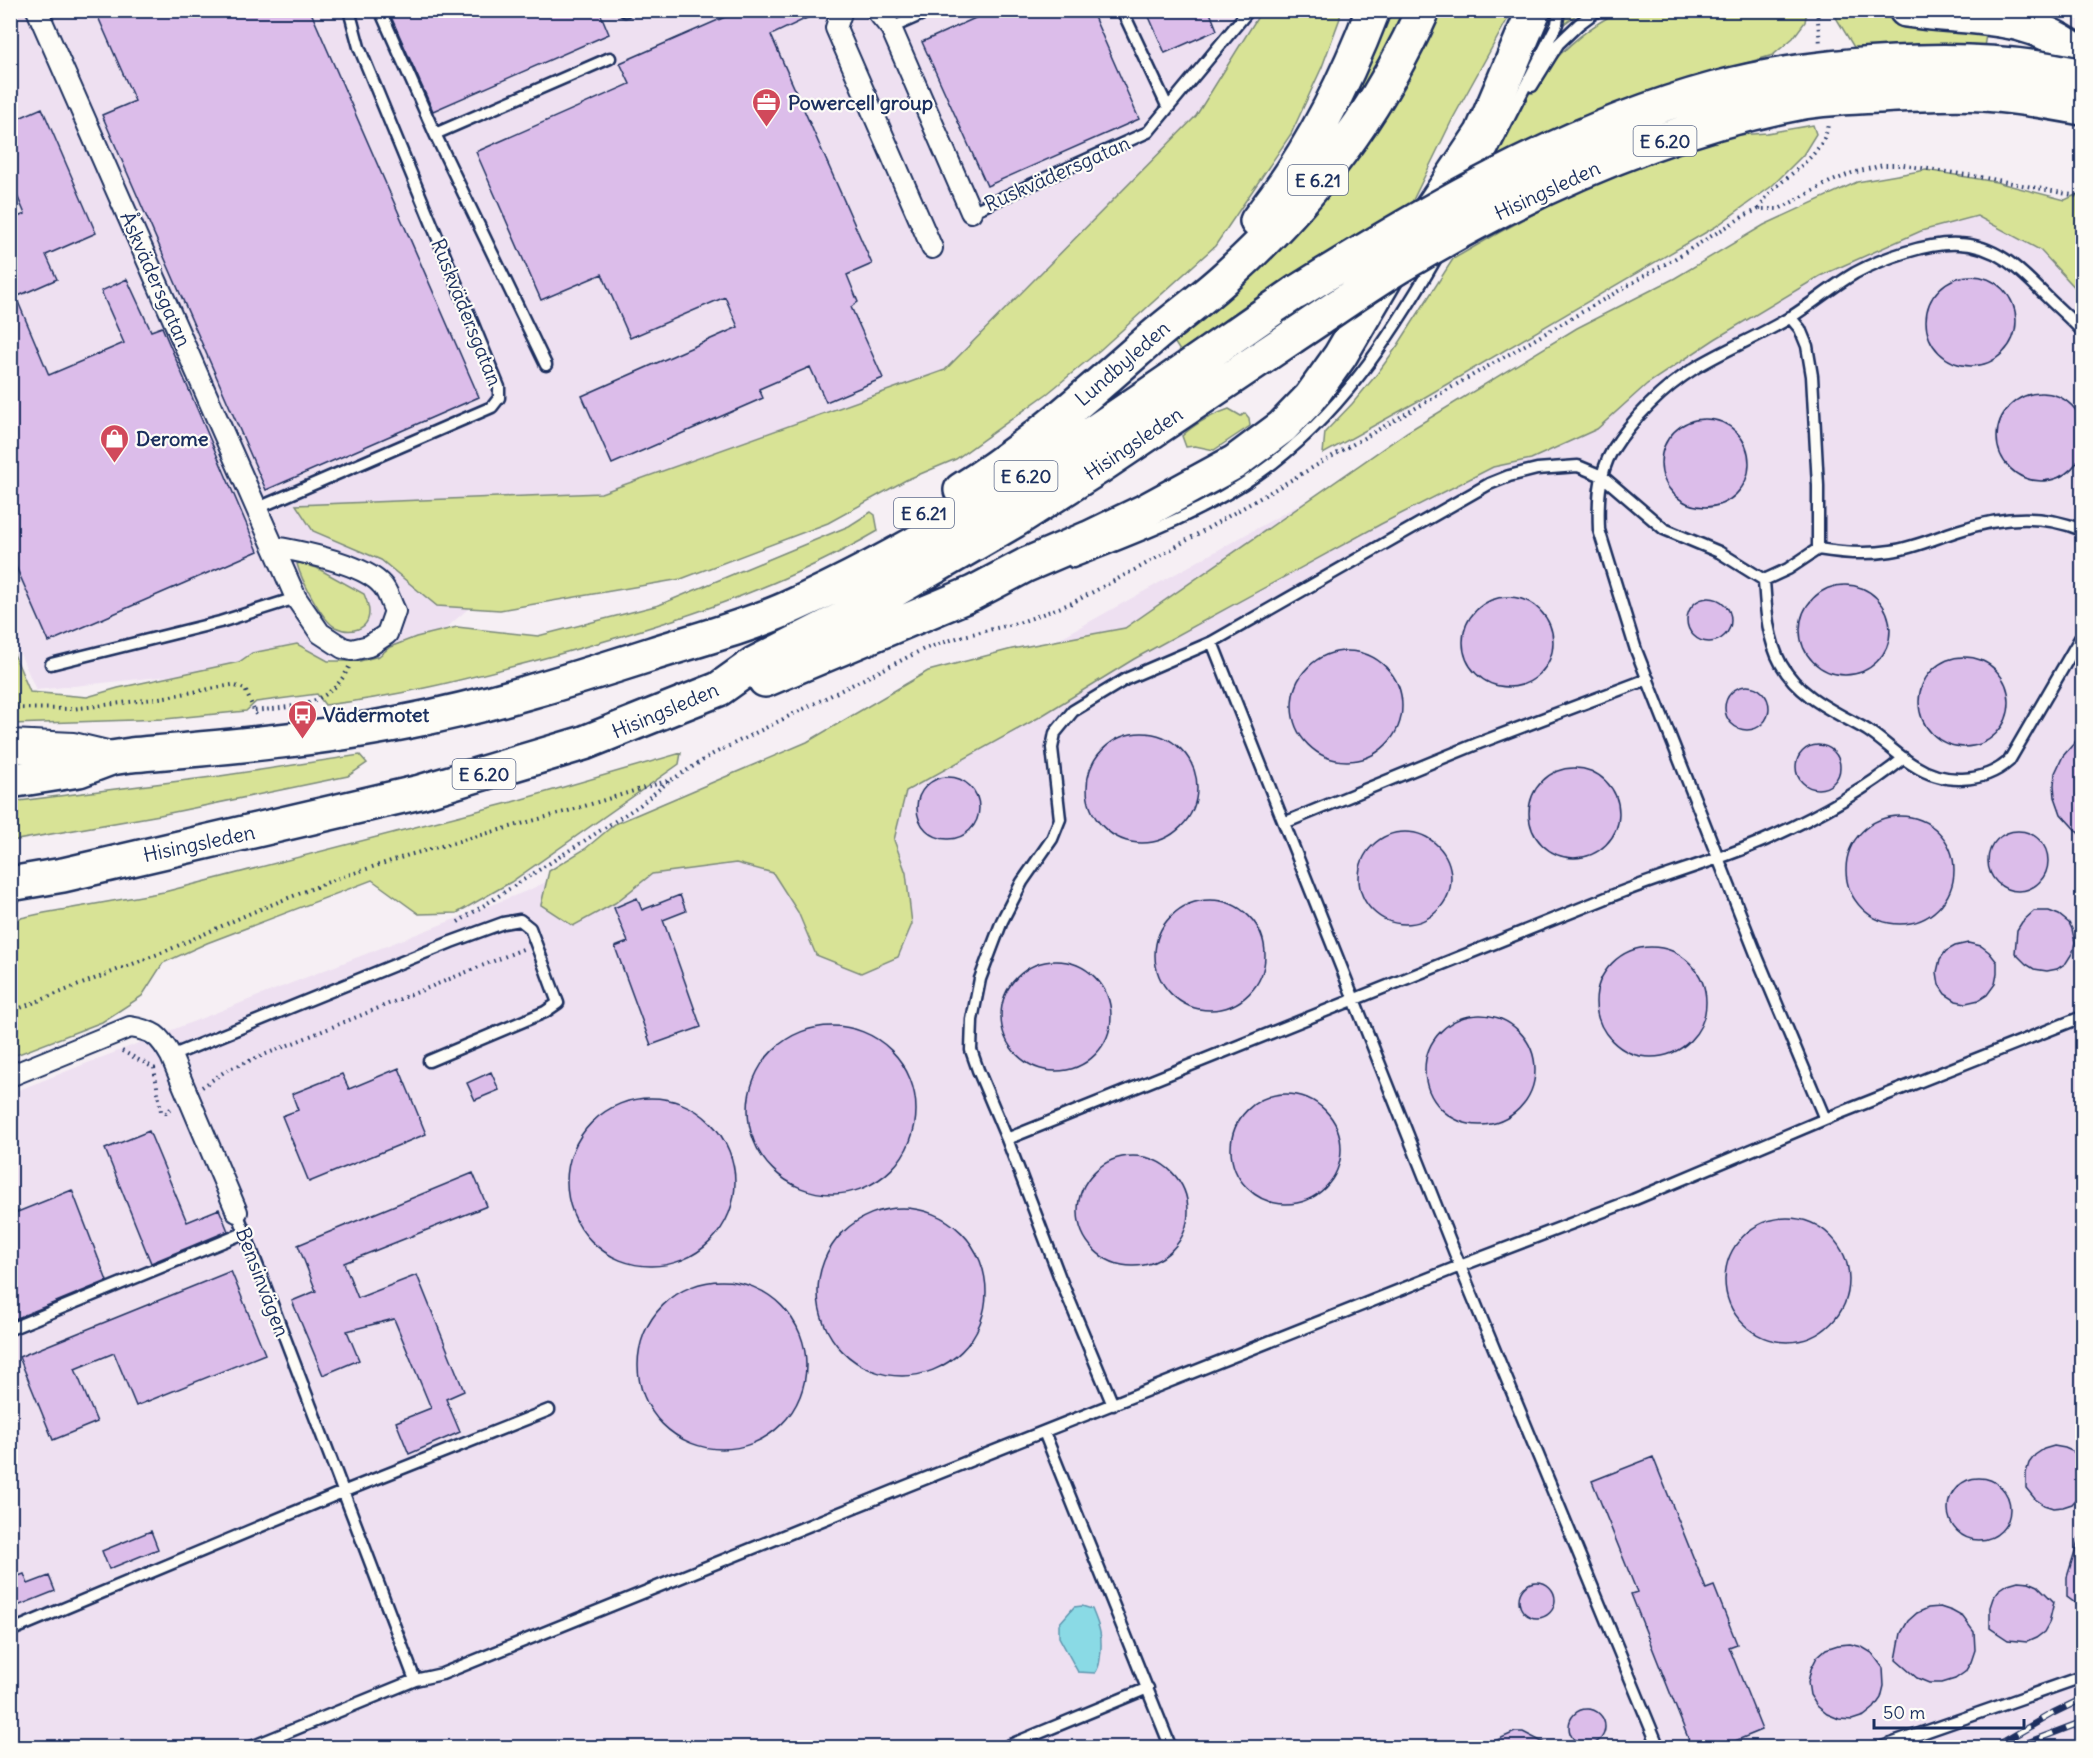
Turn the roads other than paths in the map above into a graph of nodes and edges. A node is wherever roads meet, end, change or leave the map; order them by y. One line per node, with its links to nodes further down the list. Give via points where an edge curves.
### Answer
1 (37, 10): 32 (street, Åskvädersgatan)
2 (349, 10): 32 (lane, Ruskvädersgatan, via 359,47 499,387 499,398 492,407)
3 (380, 10): 23 (lane)
4 (842, 10): 26 (street, via 836,28)
5 (876, 10): 16 (street, Ruskvädersgatan)
6 (932, 10): 16 (lane)
7 (1122, 10): 21 (lane)
8 (1249, 10): 21 (lane, Ruskvädersgatan)
9 (1373, 10): 28 (highway, via 1337,96 1292,173 1236,247)
10 (1423, 10): 28 (highway, Lundbyleden / E 6.21, via 1371,109 1327,169 1226,278)
11 (1534, 10): 36 (highway, via 1482,133 1310,398 1282,427 1235,462)
12 (1559, 10): 24 (lane, via 1557,24)
13 (1598, 10): 24 (lane, via 1558,44)
14 (1906, 10): 18 (highway, via 2006,19 2050,34)
15 (2023, 10): 17 (highway, via 2056,22)
16 (891, 28): 25 (street, Ruskvädersgatan)
17 (2082, 38)
18 (2082, 55)
19 (609, 58): 23 (lane)
20 (2082, 76): 39 (highway, Hisingsleden / E 6.20, bridge, via 1986,61 1857,64 1780,74 1715,89 1568,141 1390,234 1297,292 1063,452 927,537 783,610)
21 (1168, 108): 25 (lane, Ruskvädersgatan, via 1148,132)
22 (2082, 108): 44 (highway, Hisingsleden / E 6.20, bridge, via 1984,94 1928,93 1800,103 1725,121 1580,172 1503,209 1397,268 1014,520 862,609 754,664)
23 (435, 134): 30 (lane)
24 (1489, 156): 36 (lane, via 1463,211 1391,334 1320,423 1299,443 1257,475 1158,528)
25 (971, 212)
26 (932, 248)
27 (1790, 317): 29 (lane, via 1856,273 1883,260 1911,251 1959,244 2007,259); 31 (lane, via 1695,368 1668,388 1639,416 1611,452); 35 (lane, via 1807,346 1812,376)
28 (1174, 318): 39 (highway, Lundbyleden / E 6.21, via 995,469)
29 (2082, 331)
30 (546, 365)
31 (1602, 476): 37 (lane, via 1664,529 1719,552); 41 (lane, via 1578,466 1536,469 1489,484); 43 (lane, via 1599,530)
32 (258, 508): 34 (street, Åskvädersgatan)
33 (2082, 530): 35 (lane, via 2052,520 2022,518 1986,522 1892,551 1846,553)
34 (275, 547): 38 (street, Åskvädersgatan); 38 (street, Åskvädersgatan, via 310,553 362,571 383,585 394,611 387,634 369,646 352,650 320,633)
35 (1818, 549): 37 (lane)
36 (1038, 568): 44 (highway, via 762,682)
37 (1764, 580): 47 (lane, via 1766,619 1781,664 1791,679 1816,701)
38 (296, 598): 42 (lane, via 220,622)
39 (737, 627): 46 (highway, Hisingsleden / E 6.20, via 495,701 405,722 302,739)
40 (2082, 635): 47 (lane, via 2017,749 2002,767 1978,777 1947,779)
41 (1212, 642): 49 (lane); 58 (lane, via 1126,679 1073,711 1055,733 1052,748 1060,819 1002,921 980,979 972,1020 971,1050)
42 (51, 664)
43 (1648, 679): 49 (lane); 50 (lane)
44 (719, 689): 51 (highway, Hisingsleden / E 6.20, via 584,743 420,792)
45 (10, 746): 46 (main road, via 74,749)
46 (111, 758): 48 (highway, Hisingsleden / E 6.20, via 79,770)
47 (1904, 758): 50 (lane, via 1821,813)
48 (10, 781)
49 (1284, 823): 52 (lane)
50 (1718, 857): 52 (lane); 57 (lane)
51 (10, 884)
52 (1355, 1001): 58 (lane); 61 (lane)
53 (2082, 1017): 57 (lane)
54 (171, 1056): 55 (lane, via 452,942 520,920 530,928 558,1003); 56 (street, Bensinvägen, via 161,1039 148,1030 130,1027); 59 (street, Bensinvägen)
55 (429, 1061)
56 (10, 1076)
57 (1825, 1119): 61 (lane, via 1633,1200)
58 (1007, 1139): 63 (lane)
59 (237, 1212): 60 (lane, Bensinvägen)
60 (244, 1233): 62 (lane); 66 (lane, Bensinvägen)
61 (1460, 1266): 63 (lane); 75 (lane)
62 (10, 1329)
63 (1113, 1404): 65 (lane)
64 (549, 1410): 66 (lane)
65 (1044, 1432): 69 (lane, via 442,1674); 70 (lane)
66 (345, 1491): 67 (lane); 69 (lane, Bensinvägen)
67 (10, 1631)
68 (2082, 1677): 76 (lane)
69 (415, 1680): 72 (lane)
70 (1148, 1688): 71 (lane); 74 (lane)
71 (1015, 1745): 73 (lane)
72 (249, 1748)
73 (1003, 1748)
74 (1171, 1748)
75 (1659, 1748)
76 (1879, 1748)

